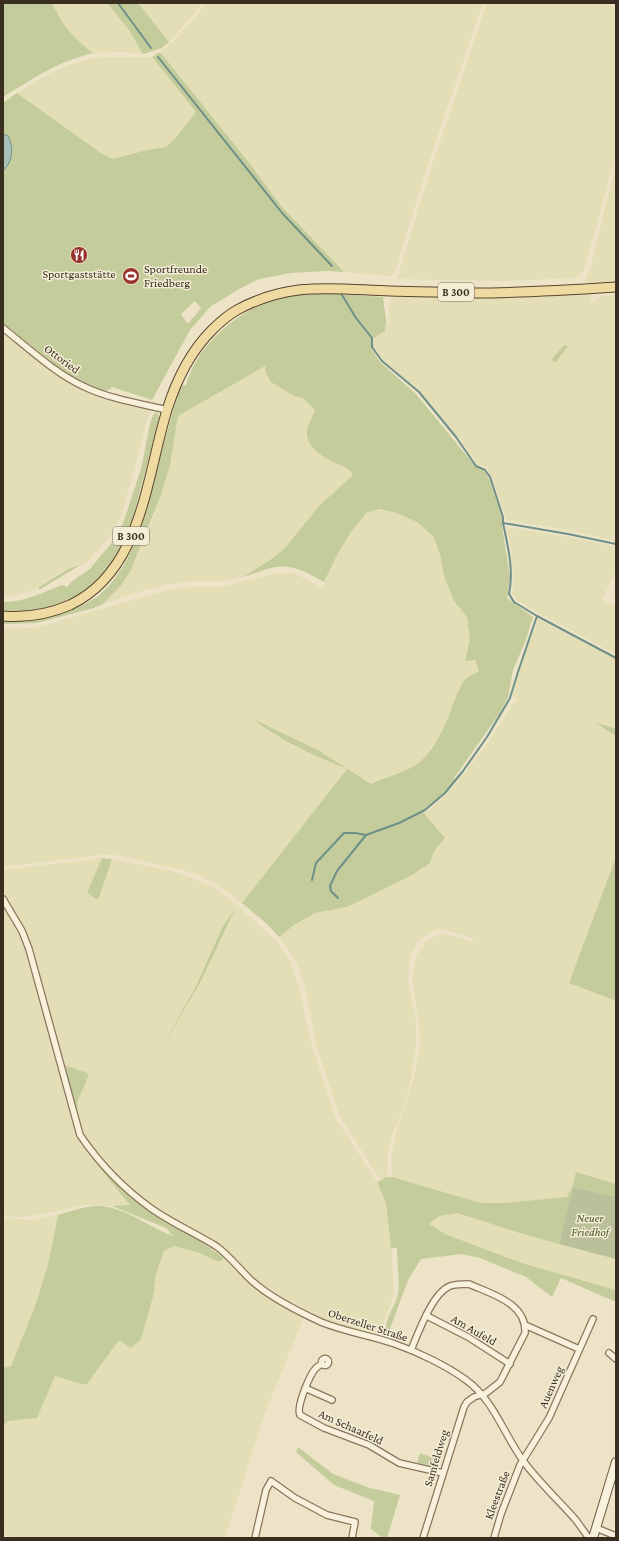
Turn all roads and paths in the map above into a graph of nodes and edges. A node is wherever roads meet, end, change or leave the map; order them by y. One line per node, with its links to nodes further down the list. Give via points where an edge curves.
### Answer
1 (616, 287): 3 (main road, B 300, via 478,293 296,289 262,298 235,311 202,341 184,368)
2 (3, 328): 3 (street, Ottoried, via 85,388)
3 (167, 410): 4 (main road, B 300, via 135,527 125,552 112,572 82,599 60,610 36,615)
4 (3, 616)
5 (3, 899): 10 (street, Oberzeller Straße, via 29,949 80,1135 106,1168 134,1196 153,1210 217,1247 271,1296 320,1322)
6 (427, 1316): 8 (street, via 443,1290 449,1286 469,1284 511,1304 519,1312); 10 (street); 14 (street, Am Aufeld, via 468,1337)
7 (593, 1318): 9 (street, Auenweg)
8 (525, 1325): 9 (street); 14 (street, Samfeldweg, via 525,1332)
9 (579, 1349): 18 (street, Auenweg, via 549,1418)
10 (411, 1350): 16 (street, Oberzeller Straße, via 464,1379)
11 (609, 1353): 12 (street)
12 (616, 1359)
13 (322, 1364): 15 (street, Am Schaarfeld, via 316,1368)
14 (510, 1364): 16 (street, Samfeldweg, via 500,1382)
15 (305, 1388): 17 (street, Am Schaarfeld); 20 (street, Am Schaarfeld, via 298,1412 307,1419 369,1445 399,1463)
16 (482, 1395): 18 (street, Oberzeller Straße); 20 (street, Samfeldweg, via 474,1397 464,1407)
17 (332, 1400)
18 (523, 1461): 27 (street, Kleestraße); 28 (street, Oberzeller Straße)
19 (616, 1462): 21 (main road)
20 (442, 1473): 26 (street, Samfeldweg)
21 (612, 1485): 22 (main road)
22 (596, 1528): 23 (street); 29 (main road)
23 (616, 1536)
24 (255, 1538): 25 (street, via 266,1490 271,1481 295,1498 327,1515 355,1522)
25 (352, 1538)
26 (423, 1538)
27 (494, 1538)
28 (589, 1538)
29 (593, 1538)

